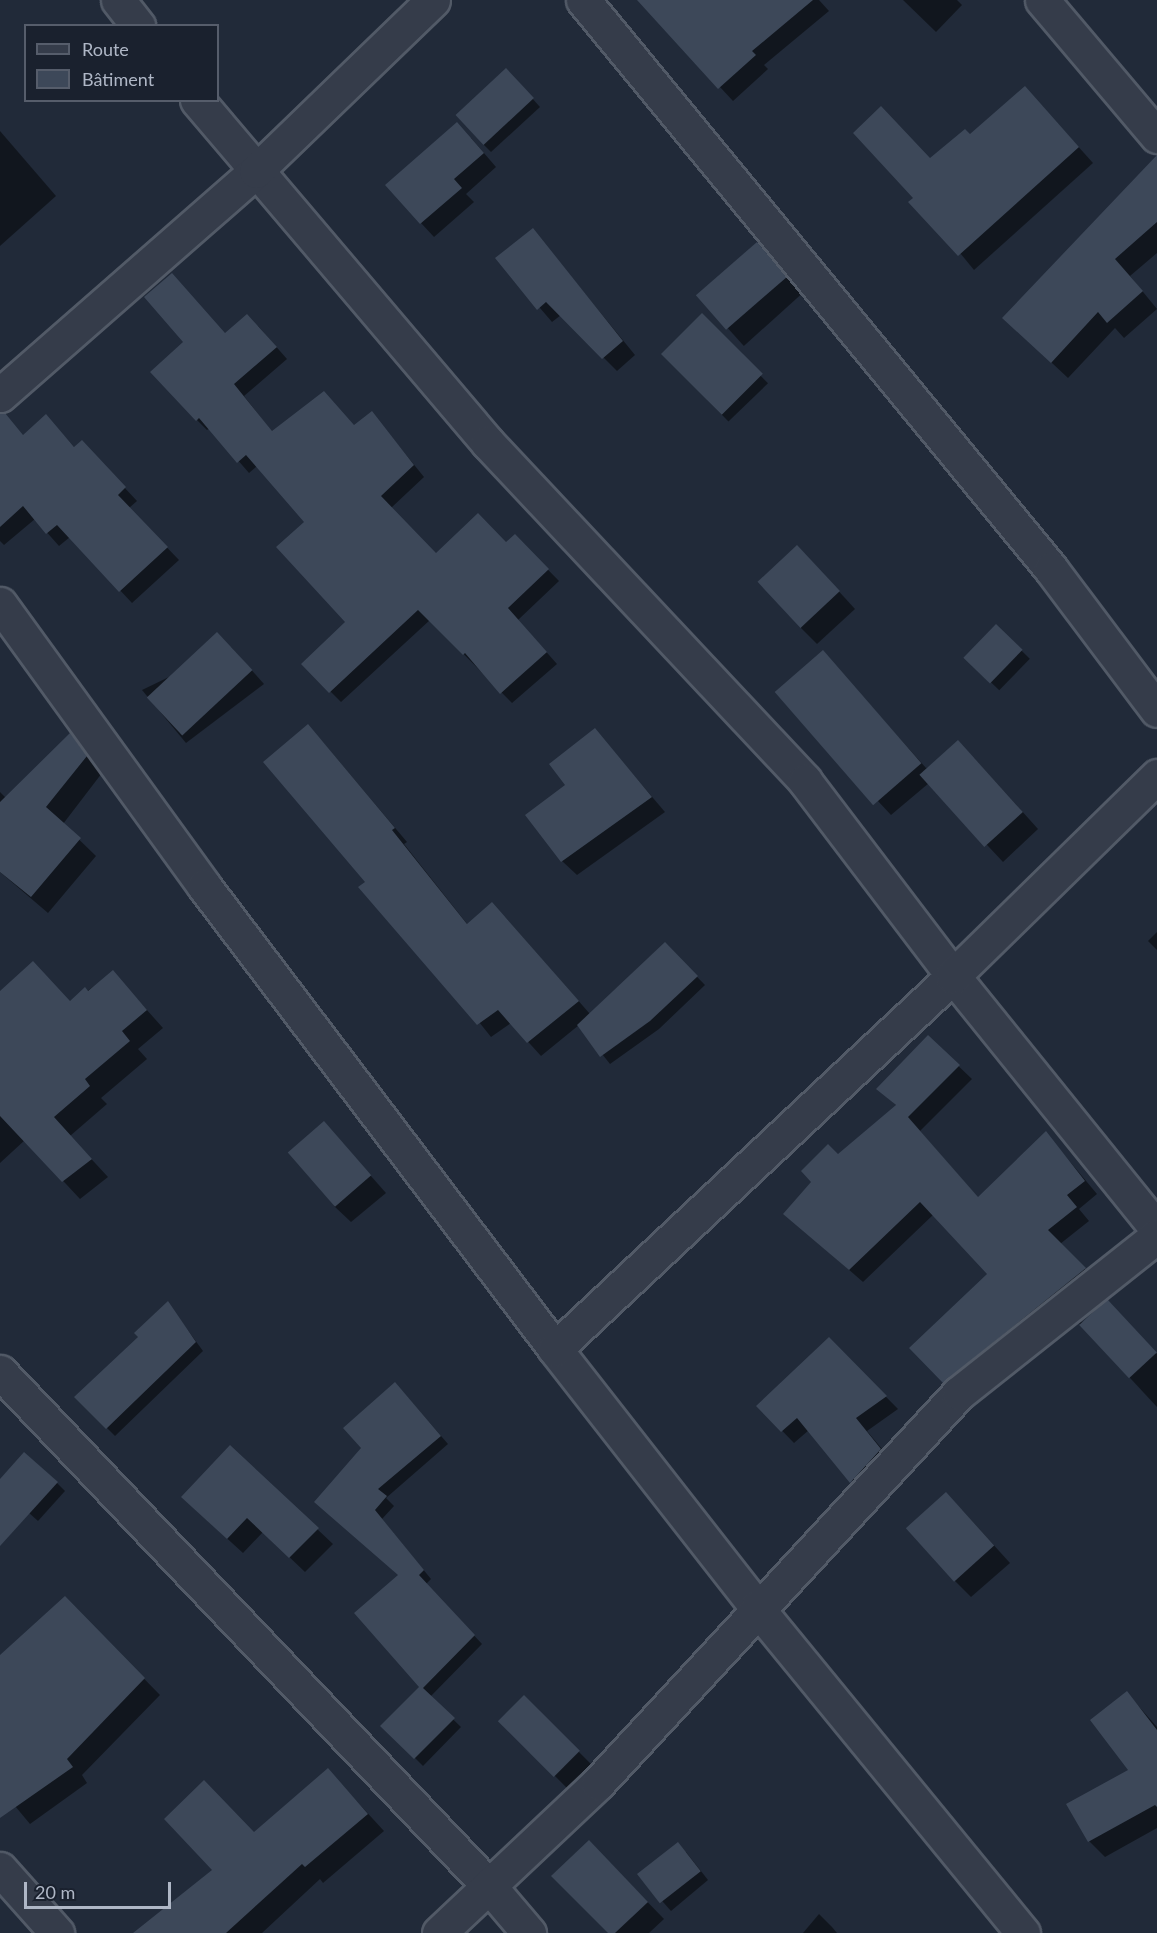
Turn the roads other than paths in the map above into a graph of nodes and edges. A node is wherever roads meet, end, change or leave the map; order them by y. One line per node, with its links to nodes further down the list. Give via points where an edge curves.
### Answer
1 (118, 0): 5 (street)
2 (433, 0): 8 (street)
3 (583, 0): 11 (street, via 1051,568)
4 (1042, 0): 7 (street)
5 (136, 24)
6 (199, 102): 8 (street)
7 (1157, 136)
8 (256, 171): 9 (street); 13 (street, via 488,443 805,781)
9 (0, 395)
10 (0, 603): 16 (street, via 204,886)
11 (1157, 710)
12 (1157, 776): 13 (street)
13 (953, 976): 14 (street); 16 (street)
14 (1157, 1229)
15 (1157, 1236): 18 (street, via 960,1393)
16 (555, 1349): 18 (street)
17 (0, 1372): 20 (street)
18 (758, 1608): 20 (street, via 598,1783); 24 (street)
19 (0, 1869): 21 (street)
20 (489, 1886): 22 (street); 23 (street)
21 (57, 1933)
22 (439, 1933)
23 (529, 1933)
24 (1023, 1933)

